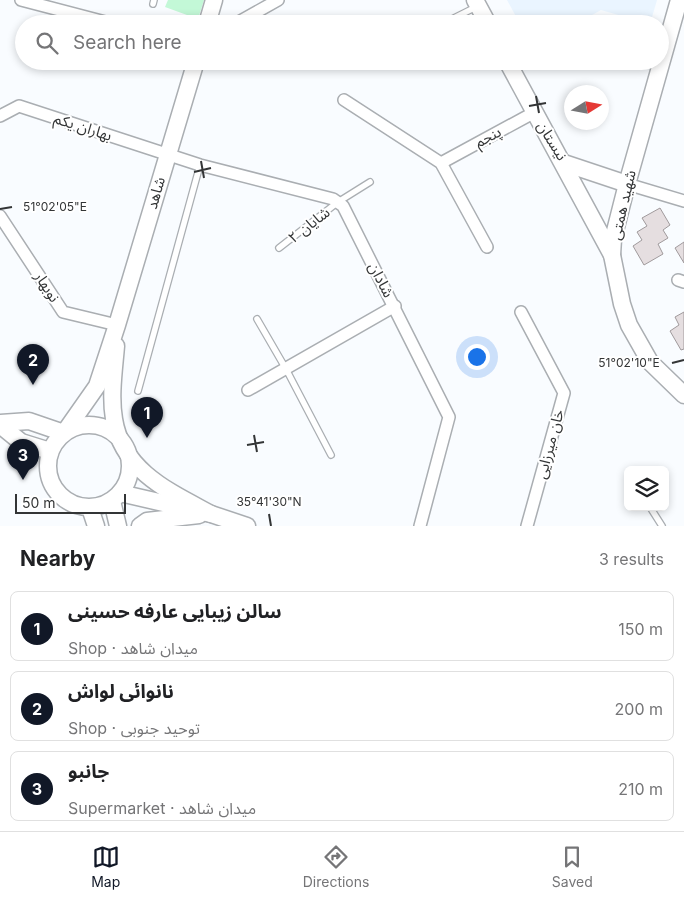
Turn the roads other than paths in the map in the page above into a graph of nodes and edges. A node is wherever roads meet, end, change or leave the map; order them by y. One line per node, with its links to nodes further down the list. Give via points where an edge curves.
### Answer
1 (21, 0): 6 (street)
2 (214, 0): 7 (street)
3 (278, 0): 8 (street)
4 (679, 0): 11 (street, شهید همتی)
5 (477, 3): 9 (lane); 10 (street)
6 (78, 15)
7 (210, 15)
8 (251, 15)
9 (457, 15)
10 (483, 15)
11 (669, 35)
12 (193, 70): 18 (street, شاهد)
13 (513, 70): 16 (street, نيستان)
14 (659, 70): 23 (street, شهید همتی)
15 (344, 100): 19 (street)
16 (535, 112): 19 (street, پنجم); 20 (street, نيستان)
17 (0, 116): 18 (street, بهاران یکم, via 19,106)
18 (168, 154): 21 (street); 33 (street, شاهد)
19 (441, 162): 27 (street)
20 (564, 163): 23 (street, نيستان); 29 (street)
21 (200, 165): 25 (street); 36 (lane)
22 (370, 182): 25 (lane, شایان ۲)
23 (627, 184): 24 (street); 29 (street, شهید همتی)
24 (684, 201)
25 (338, 202): 28 (lane, شایان ۲); 30 (street, شادان)
26 (0, 216): 33 (street, نوبهار, via 63,312)
27 (487, 247)
28 (279, 248)
29 (612, 255): 37 (street, شهید همتی, via 629,326 650,362)
30 (395, 306): 34 (street); 52 (street, شادان, via 449,417)
31 (521, 312): 53 (street, خان میرزایی, via 564,393)
32 (257, 320): 34 (lane)
33 (118, 325): 39 (street, via 96,386); 40 (street, via 112,391 114,420)
34 (286, 369): 35 (street); 42 (lane)
35 (248, 390)
36 (138, 391)
37 (684, 395)
38 (0, 424): 39 (street, via 29,421); 41 (street, via 22,442)
39 (64, 433): 40 (street, via 90,425 104,428); 41 (street)
40 (122, 443): 43 (street)
41 (50, 451): 45 (street, via 49,478 55,490 76,506)
42 (331, 455)
43 (130, 460): 44 (street, via 127,483); 47 (street, via 151,480)
44 (116, 497): 45 (street); 47 (street); 49 (street)
45 (90, 508): 48 (street)
46 (653, 511): 54 (lane)
47 (211, 514): 50 (street, via 147,522); 51 (street)
48 (96, 526)
49 (118, 526)
50 (140, 526)
51 (247, 526)
52 (420, 526)
53 (528, 526)
54 (662, 526)

